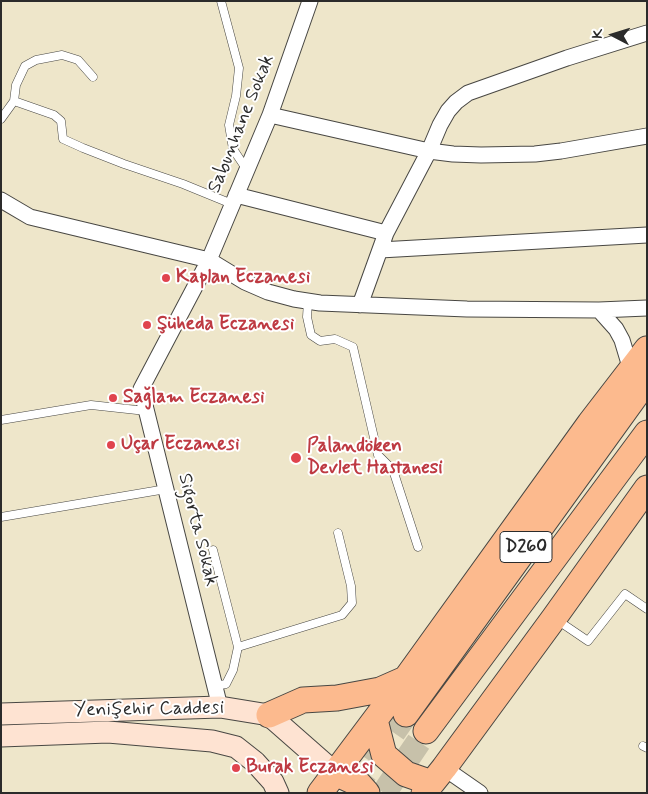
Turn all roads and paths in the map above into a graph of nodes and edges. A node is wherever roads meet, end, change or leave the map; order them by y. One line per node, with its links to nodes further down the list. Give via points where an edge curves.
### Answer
1 (221, 1): 10 (lane, via 239,68 229,125 233,149)
2 (310, 1): 6 (street, Sabunhane Sokak)
3 (647, 33): 9 (street, via 468,93 448,111)
4 (93, 77): 5 (lane, via 78,60 62,55 36,60 25,66 16,84)
5 (14, 101): 7 (lane); 12 (lane, via 54,115 61,121 63,139 83,148)
6 (270, 115): 9 (street); 10 (street, Sabunhane Sokak)
7 (1, 119)
8 (647, 136): 9 (street, via 535,154 481,155)
9 (429, 151): 13 (street)
10 (246, 170): 12 (street, Sabunhane Sokak)
11 (1, 200): 16 (street, via 30,217)
12 (234, 200): 13 (street); 16 (street, Sabunhane Sokak)
13 (386, 234): 15 (street)
14 (647, 235): 15 (street)
15 (380, 250): 18 (street)
16 (210, 260): 17 (street, via 268,292); 23 (street, Sigorta Sokak, via 141,389)
17 (308, 301): 18 (street); 30 (lane, via 311,335 320,341 335,339 353,347 378,455 393,470)
18 (360, 305): 20 (street, via 467,310)
19 (647, 308): 20 (street)
20 (599, 310): 22 (street, via 616,329)
21 (647, 349): 22 (highway)
22 (639, 375): 35 (highway); 38 (highway, D260)
23 (146, 411): 24 (lane, via 91,405); 27 (street, Sigorta Sokak)
24 (1, 420)
25 (647, 433): 41 (highway, D260)
26 (647, 488): 33 (highway)
27 (166, 489): 28 (lane); 36 (street, Sigorta Sokak)
28 (1, 517)
29 (338, 534): 34 (lane, via 352,603 342,614)
30 (418, 547)
31 (212, 550): 34 (lane)
32 (647, 609): 33 (lane, via 625,594 588,640)
33 (554, 618): 44 (highway)
34 (238, 647): 36 (lane, via 233,670)
35 (407, 678): 39 (highway, via 380,690 303,700); 40 (highway)
36 (218, 696): 37 (main road, Yenişehir Caddesi); 39 (main road, Yenişehir Caddesi)
37 (1, 714)
38 (406, 714)
39 (269, 716): 43 (main road, Yenişehir Caddesi)
40 (375, 720): 43 (highway); 44 (highway, via 384,755 406,774)
41 (426, 731)
42 (1, 736): 45 (main road, Yenişehir Caddesi, via 108,732 212,742 236,747 273,782)
43 (335, 773): 46 (highway); 47 (highway, via 359,784)
44 (435, 784): 48 (street)
45 (278, 793)
46 (320, 793)
47 (367, 793)
48 (480, 793)

